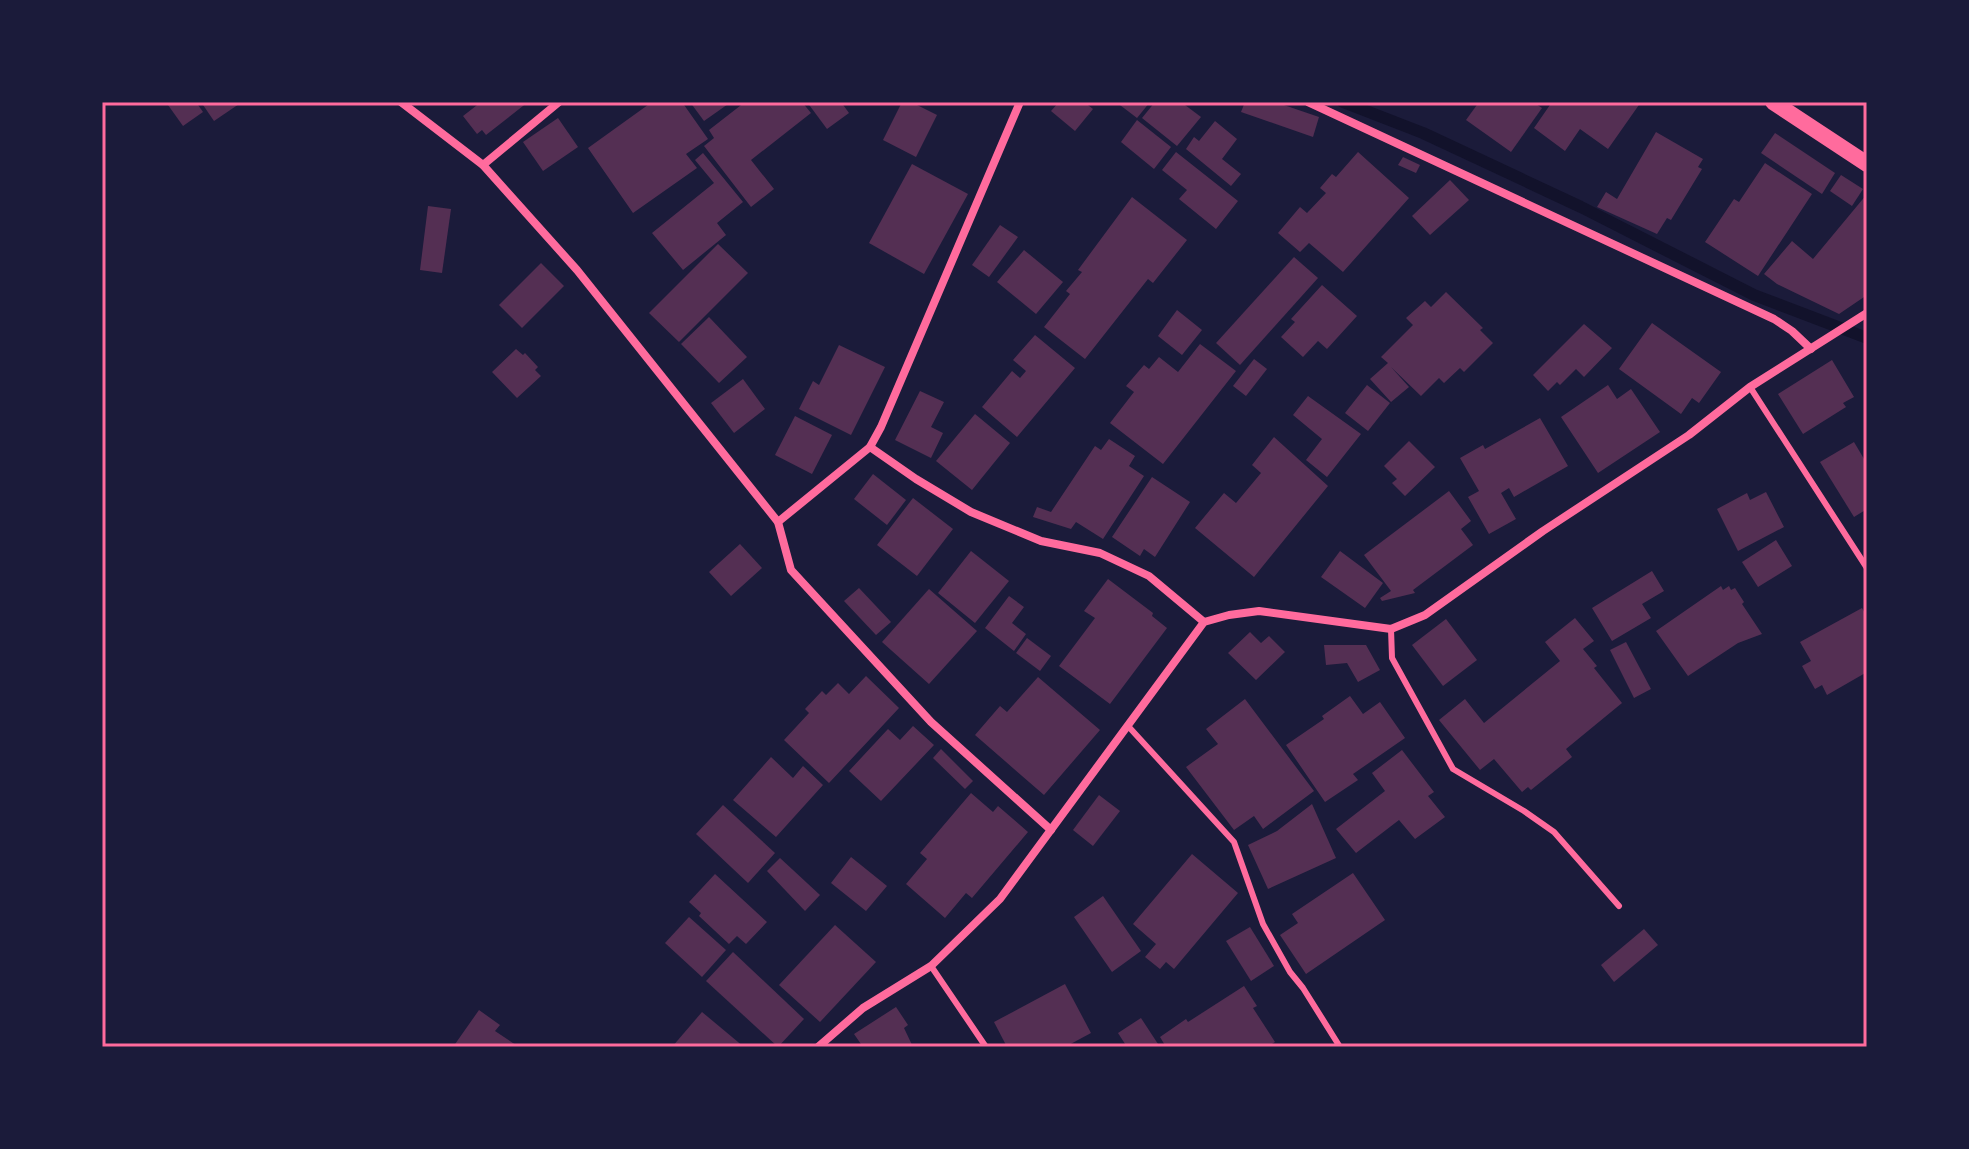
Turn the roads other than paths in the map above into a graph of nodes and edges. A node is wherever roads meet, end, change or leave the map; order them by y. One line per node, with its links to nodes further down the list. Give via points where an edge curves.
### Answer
1 (401, 102): 7 (street)
2 (559, 102): 7 (street)
3 (1020, 102): 11 (street)
4 (1308, 102): 9 (street, via 1774,319)
5 (1773, 102): 6 (main road)
6 (1867, 164)
7 (483, 165): 12 (street, via 577,270)
8 (1867, 313): 9 (street)
9 (1811, 349): 10 (street)
10 (1750, 387): 13 (lane); 15 (street, via 1689,435 1425,615)
11 (870, 447): 12 (street); 14 (street, via 971,512 1041,541 1100,553 1149,576)
12 (778, 522): 17 (street, via 791,570 931,722)
13 (1867, 568)
14 (1204, 622): 15 (street, via 1259,611); 16 (street)
15 (1391, 629): 18 (lane, via 1392,658 1453,769 1554,832)
16 (1128, 726): 17 (street); 22 (lane, via 1234,842 1263,924)
17 (1051, 830): 19 (street, via 1000,899)
18 (1619, 906)
19 (931, 966): 20 (street, via 863,1008); 21 (lane)
20 (818, 1047)
21 (986, 1047)
22 (1340, 1047)

